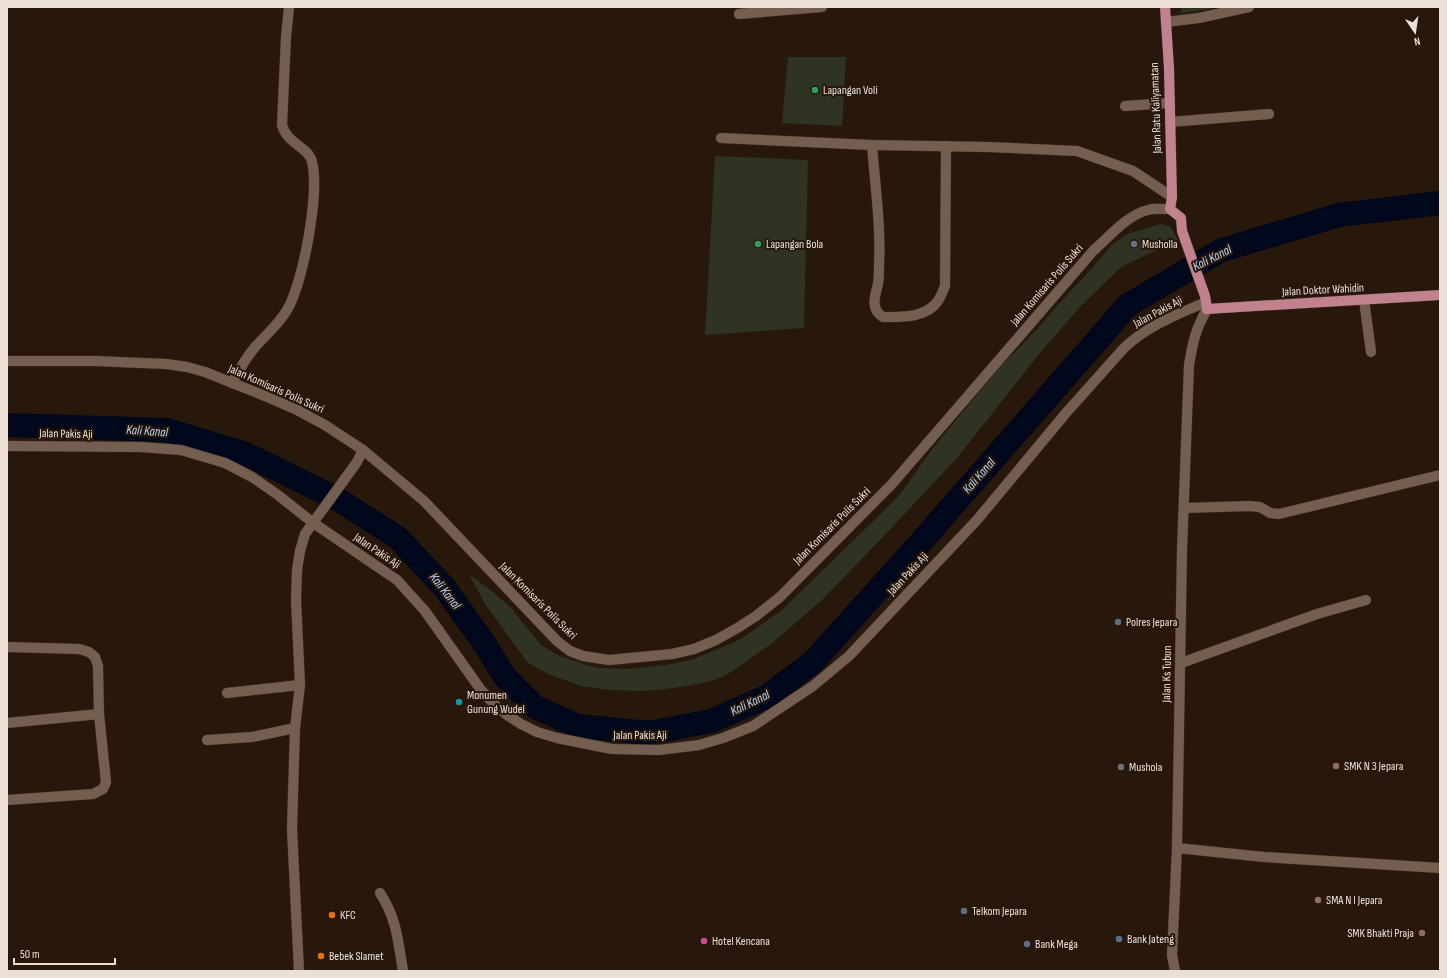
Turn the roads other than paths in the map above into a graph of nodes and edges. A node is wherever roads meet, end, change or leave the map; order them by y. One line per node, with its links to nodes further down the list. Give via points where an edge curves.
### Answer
1 (289, 7): 21 (street, via 282,125 289,138 309,154 312,162 313,211 300,280 293,300 282,318 245,360)
2 (822, 7): 5 (street)
3 (1165, 7): 6 (main road, Jalan Ratu Kaliyamatan)
4 (1248, 7): 6 (street, via 1199,18)
5 (739, 14)
6 (1166, 22): 7 (main road, Jalan Ratu Kaliyamatan)
7 (1169, 103): 8 (street); 10 (main road, Jalan Ratu Kaliyamatan)
8 (1126, 106)
9 (1269, 114): 10 (street)
10 (1170, 122): 14 (main road, Jalan Ratu Kaliyamatan)
11 (721, 138): 12 (street)
12 (872, 145): 13 (street); 13 (street, via 879,228 878,282 874,301 876,310 883,317 907,317 922,313 939,300 945,286)
13 (946, 146): 14 (street, via 1077,151 1133,171)
14 (1172, 197): 15 (main road, Jalan Ratu Kaliyamatan)
15 (1170, 209): 18 (main road, via 1181,218 1182,231); 23 (street, Jalan Komisaris Polis Sukri, via 1144,211 1128,221 1093,251 892,484 780,597 739,627 716,640 694,648 672,654 609,660 570,651 557,641 424,500)
16 (1440, 296): 17 (main road, Jalan Doktor Wahidin)
17 (1364, 300): 18 (main road, Jalan Doktor Wahidin); 19 (street)
18 (1206, 303): 25 (street, Jalan Ks Tubun, via 1194,335 1189,365); 26 (street, Jalan Pakis Aji, via 1152,327 1124,348 1066,413 978,520 850,656 813,686 753,726 699,745 659,750 612,749 556,738 521,724 494,704 481,690 426,612 396,580)
19 (1371, 352)
20 (7, 361): 21 (street, Jalan Komisaris Polis Sukri, via 166,364 205,372)
21 (232, 383): 23 (street, Jalan Komisaris Polis Sukri, via 297,410)
22 (7, 446): 26 (street, Jalan Pakis Aji, via 140,447 181,450 203,455 252,477)
23 (363, 450): 26 (street, via 357,462)
24 (1440, 474): 25 (street, via 1279,514 1249,506)
25 (1184, 508): 29 (street, Jalan Ks Tubun)
26 (312, 522): 30 (street, via 305,534 297,570)
27 (1366, 600): 29 (street, via 1317,614)
28 (7, 647): 32 (street, via 79,649 89,652 95,657 98,666)
29 (1181, 663): 37 (street, Jalan Ks Tubun)
30 (300, 685): 31 (street); 34 (street)
31 (226, 693)
32 (99, 714): 33 (street); 36 (street, via 106,782 103,789 93,794)
33 (7, 723)
34 (295, 728): 35 (street, via 252,737); 41 (street, via 292,829)
35 (207, 740)
36 (7, 800)
37 (1177, 848): 38 (street, via 1264,857); 40 (street, Jalan Ks Tubun)
38 (1440, 868)
39 (380, 893): 42 (street, via 394,921)
40 (1172, 955): 43 (street); 44 (street, Jalan Ks Tubun)
41 (298, 971)
42 (403, 971)
43 (1167, 971)
44 (1175, 971)

